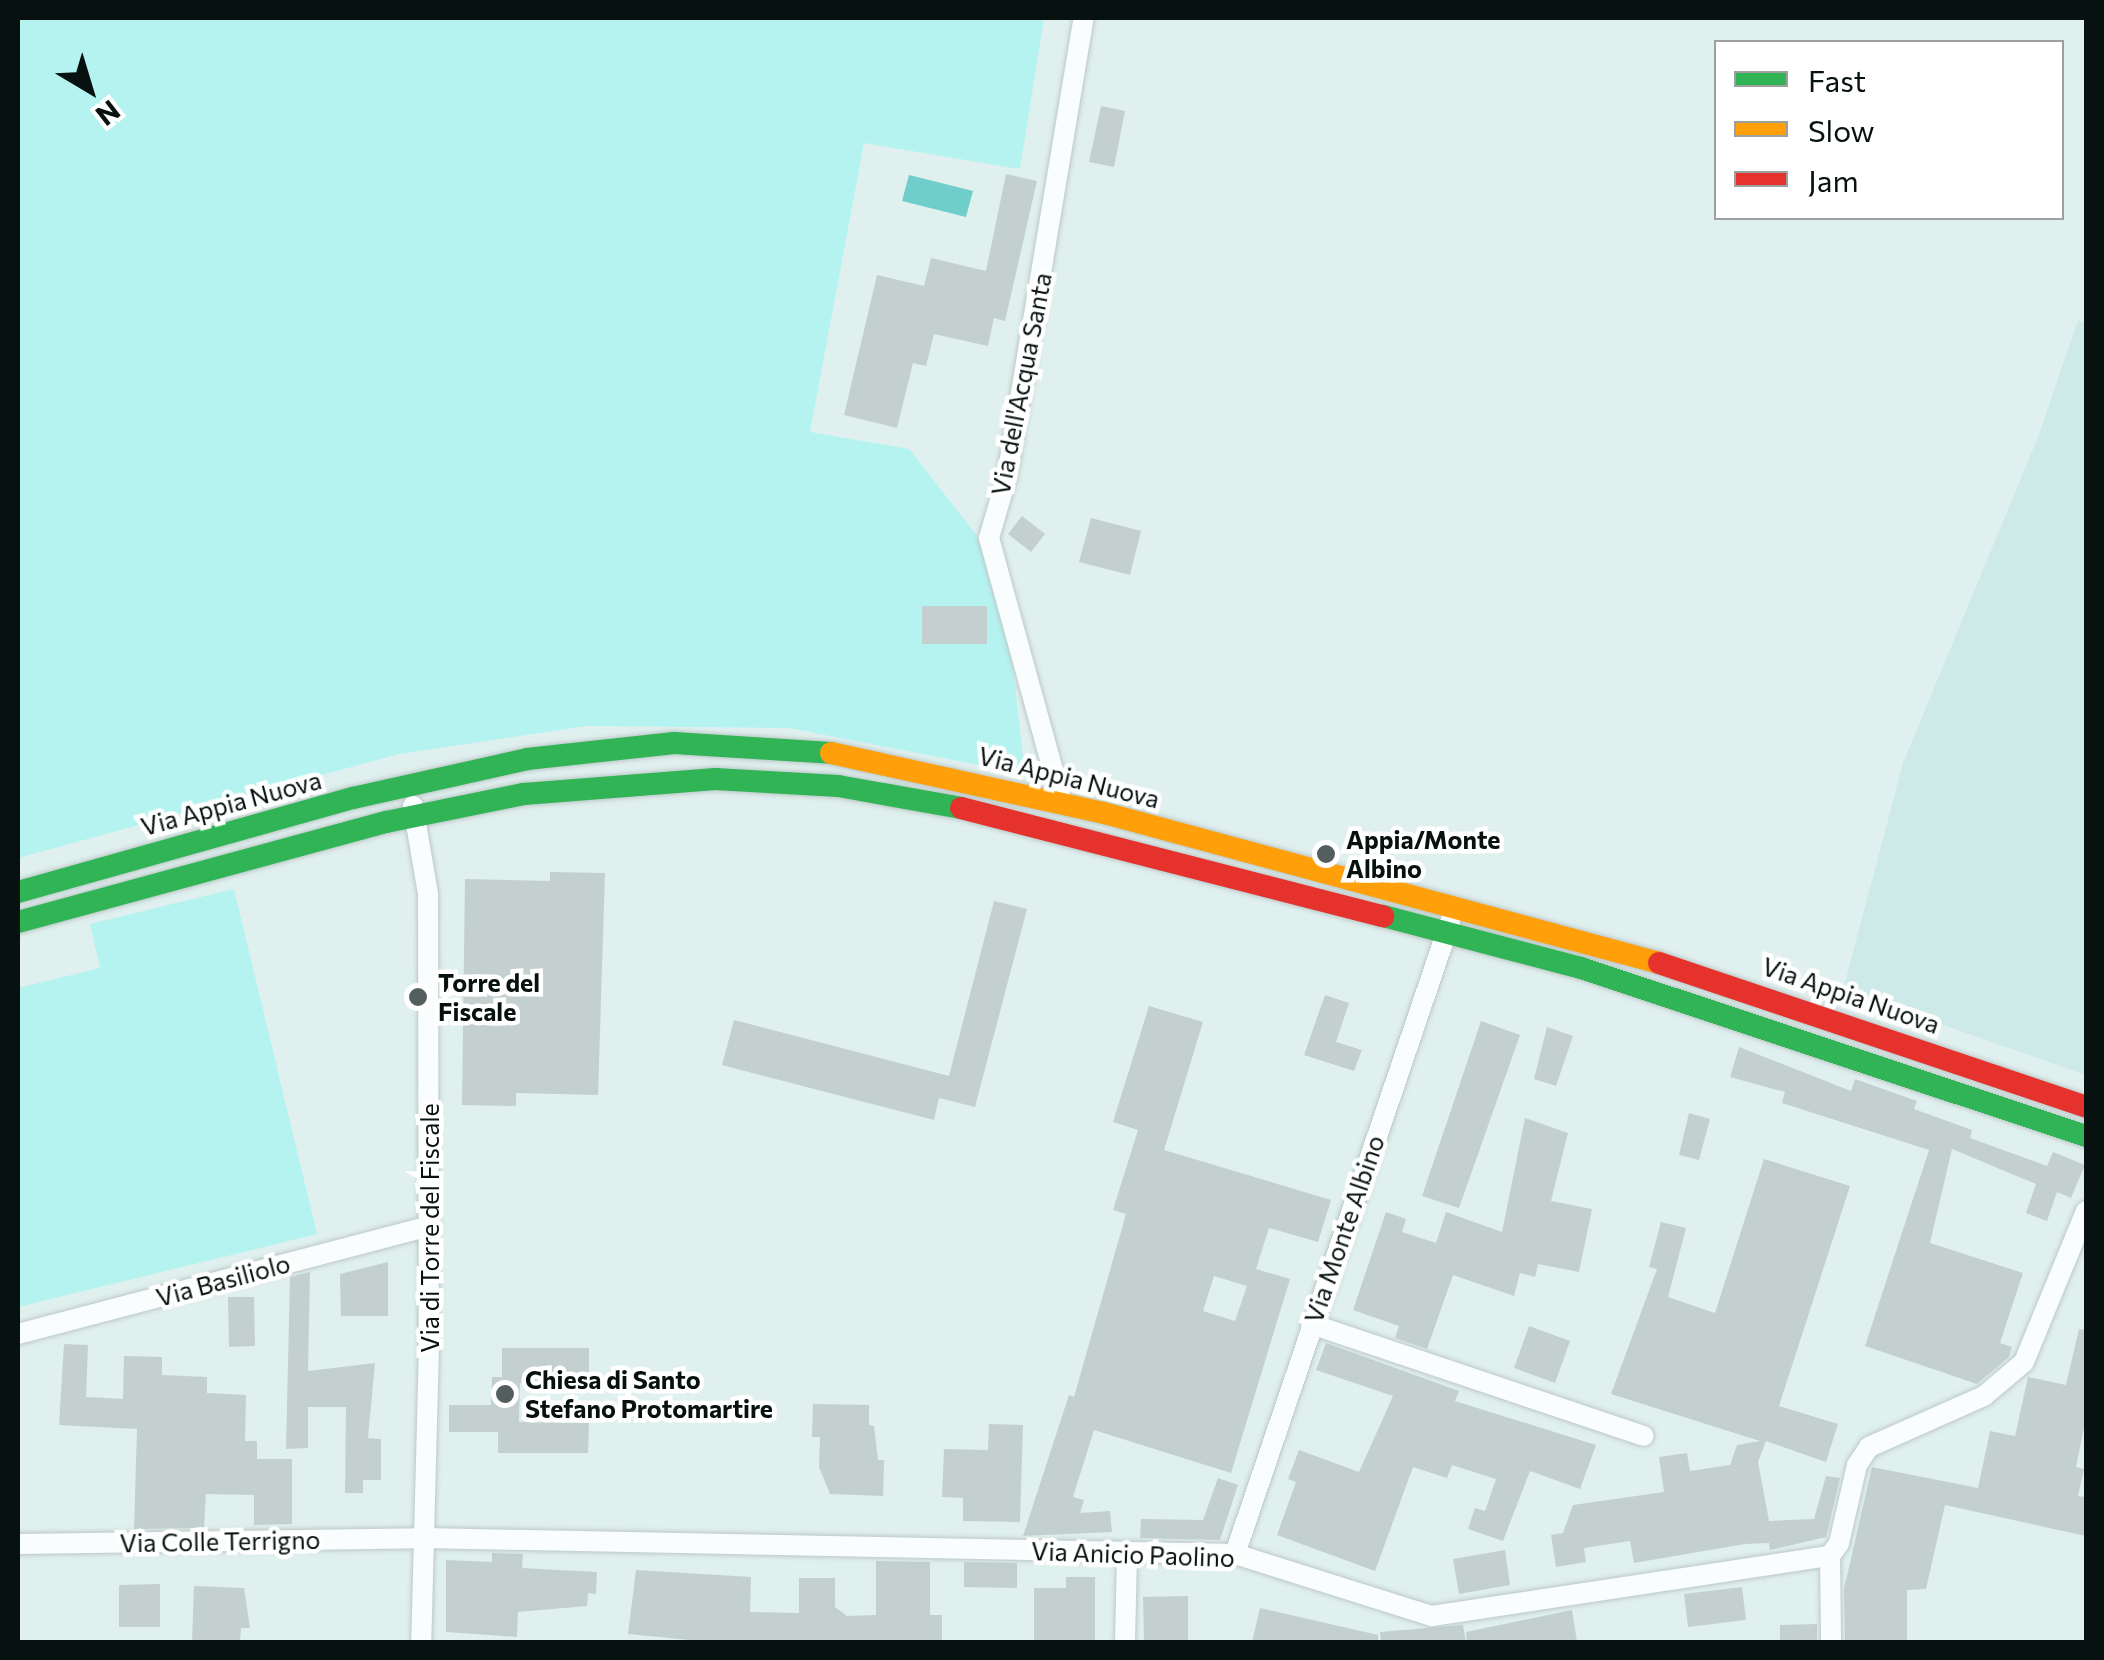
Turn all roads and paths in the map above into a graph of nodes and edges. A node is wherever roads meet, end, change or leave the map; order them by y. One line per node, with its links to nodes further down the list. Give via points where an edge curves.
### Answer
1 (1084, 18): 3 (street, Via dell'Acqua Santa, via 1008,476 989,538)
2 (408, 784): 3 (main road, Via Appia Nuova, via 586,751 756,743 838,752); 4 (street, Via di Torre del Fiscale); 5 (main road, Via Appia Nuova)
3 (1062, 803): 6 (main road, Via Appia Nuova)
4 (414, 815): 7 (main road); 8 (main road, via 621,782 838,786 946,804); 12 (street, Via di Torre del Fiscale, via 428,894)
5 (18, 892)
6 (1455, 905): 8 (street, Via Monte Albino); 9 (main road, Via Appia Nuova, via 1778,999)
7 (18, 922)
8 (1446, 932): 10 (main road, via 1664,992); 13 (street, Via Monte Albino)
9 (2086, 1107)
10 (2086, 1136)
11 (2086, 1212): 20 (street, via 2024,1362 1984,1396 1869,1448 1857,1465 1839,1544)
12 (429, 1226): 14 (street, Via Basiliolo); 16 (street, Via di Torre del Fiscale)
13 (1311, 1324): 15 (street); 19 (street, Via Monte Albino)
14 (18, 1334)
15 (1644, 1436)
16 (423, 1538): 17 (street, Via Colle Terrigno); 18 (street, Via Anicio Paolino); 21 (street, Via di Torre del Fiscale)
17 (18, 1544)
18 (1127, 1552): 19 (street, Via Anicio Paolino); 22 (street)
19 (1235, 1554): 20 (street, Via Anicio Paolino, via 1432,1616)
20 (1830, 1556): 23 (street)
21 (421, 1642)
22 (1125, 1642)
23 (1831, 1642)

